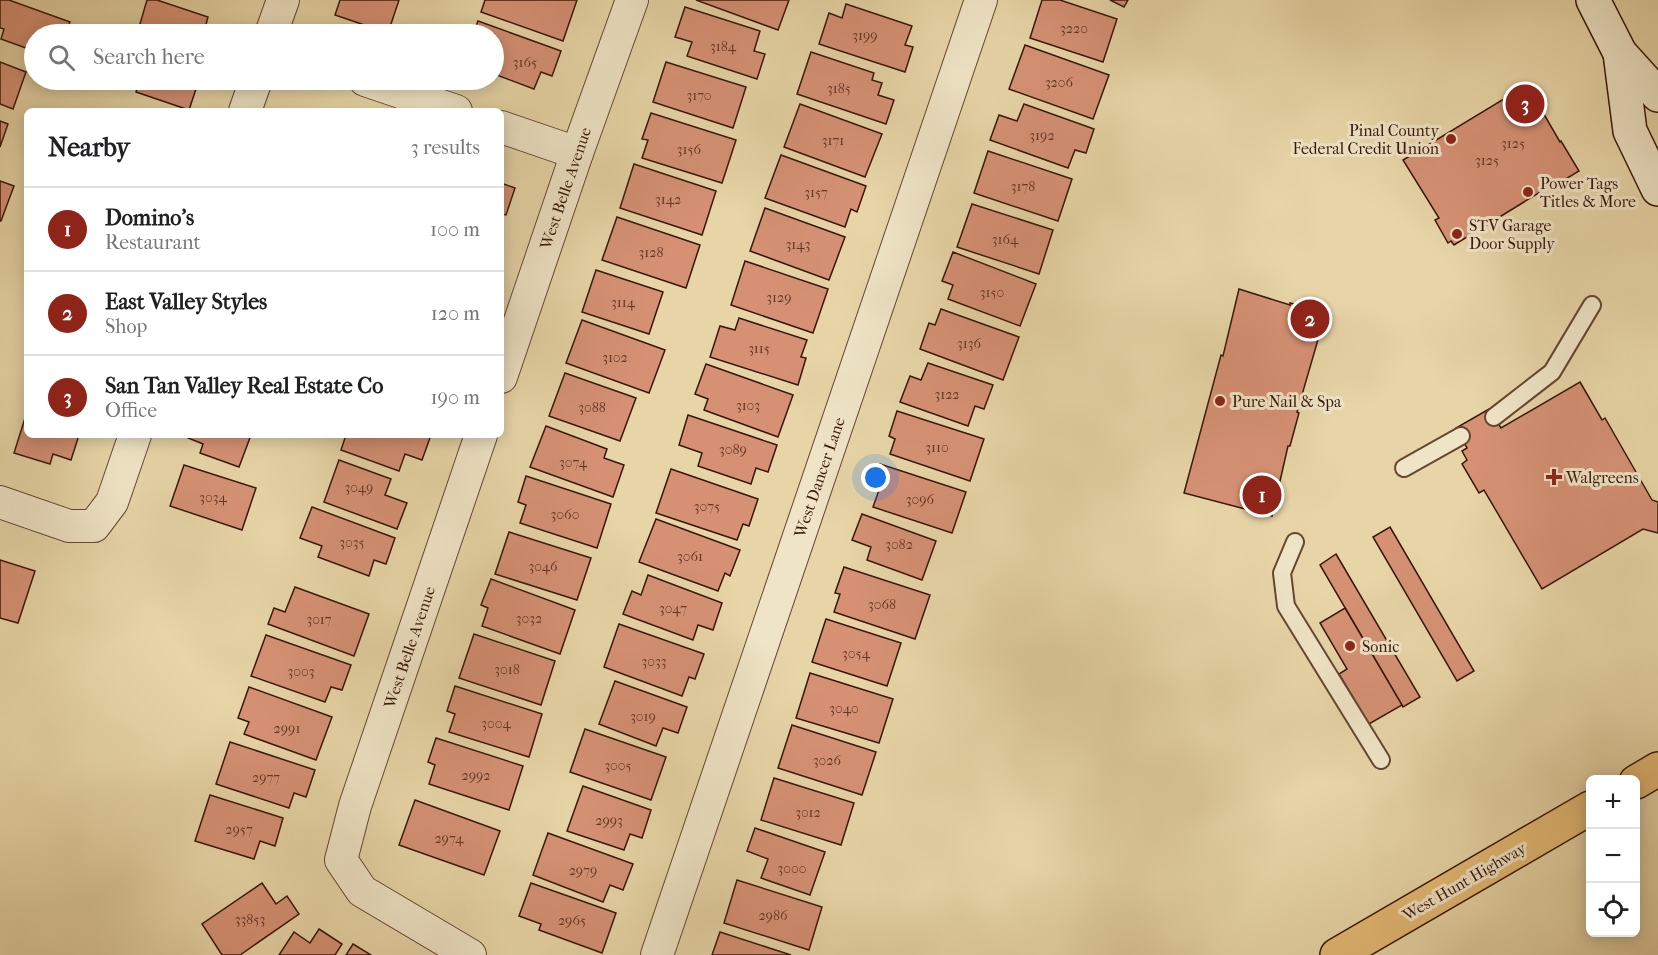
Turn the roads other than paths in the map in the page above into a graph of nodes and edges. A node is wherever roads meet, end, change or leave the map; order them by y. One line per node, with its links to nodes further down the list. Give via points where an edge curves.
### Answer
1 (283, 0): 5 (street)
2 (632, 0): 13 (street, West Belle Avenue)
3 (1593, 0): 6 (street)
4 (971, 3): 29 (street, West Dancer Lane)
5 (275, 24)
6 (1620, 53): 9 (street); 14 (street, via 1630,132)
7 (252, 90): 10 (street)
8 (394, 90): 11 (street)
9 (1658, 95)
10 (246, 108)
11 (447, 108)
12 (504, 128): 13 (street)
13 (577, 153): 16 (street, West Belle Avenue)
14 (1658, 189)
15 (1592, 305): 17 (lane, via 1552,372)
16 (504, 368)
17 (1494, 417)
18 (1461, 436): 21 (lane)
19 (134, 438): 22 (street, via 112,502 94,526 69,526)
20 (480, 438): 28 (street, West Belle Avenue, via 355,806 341,860 362,891)
21 (1404, 468)
22 (0, 502)
23 (1295, 542): 24 (lane, via 1282,573 1286,606)
24 (1381, 760)
25 (1658, 769): 26 (main road)
26 (1640, 779)
27 (1586, 810): 30 (main road, West Hunt Highway)
28 (470, 955)
29 (657, 955)
30 (1337, 955)

